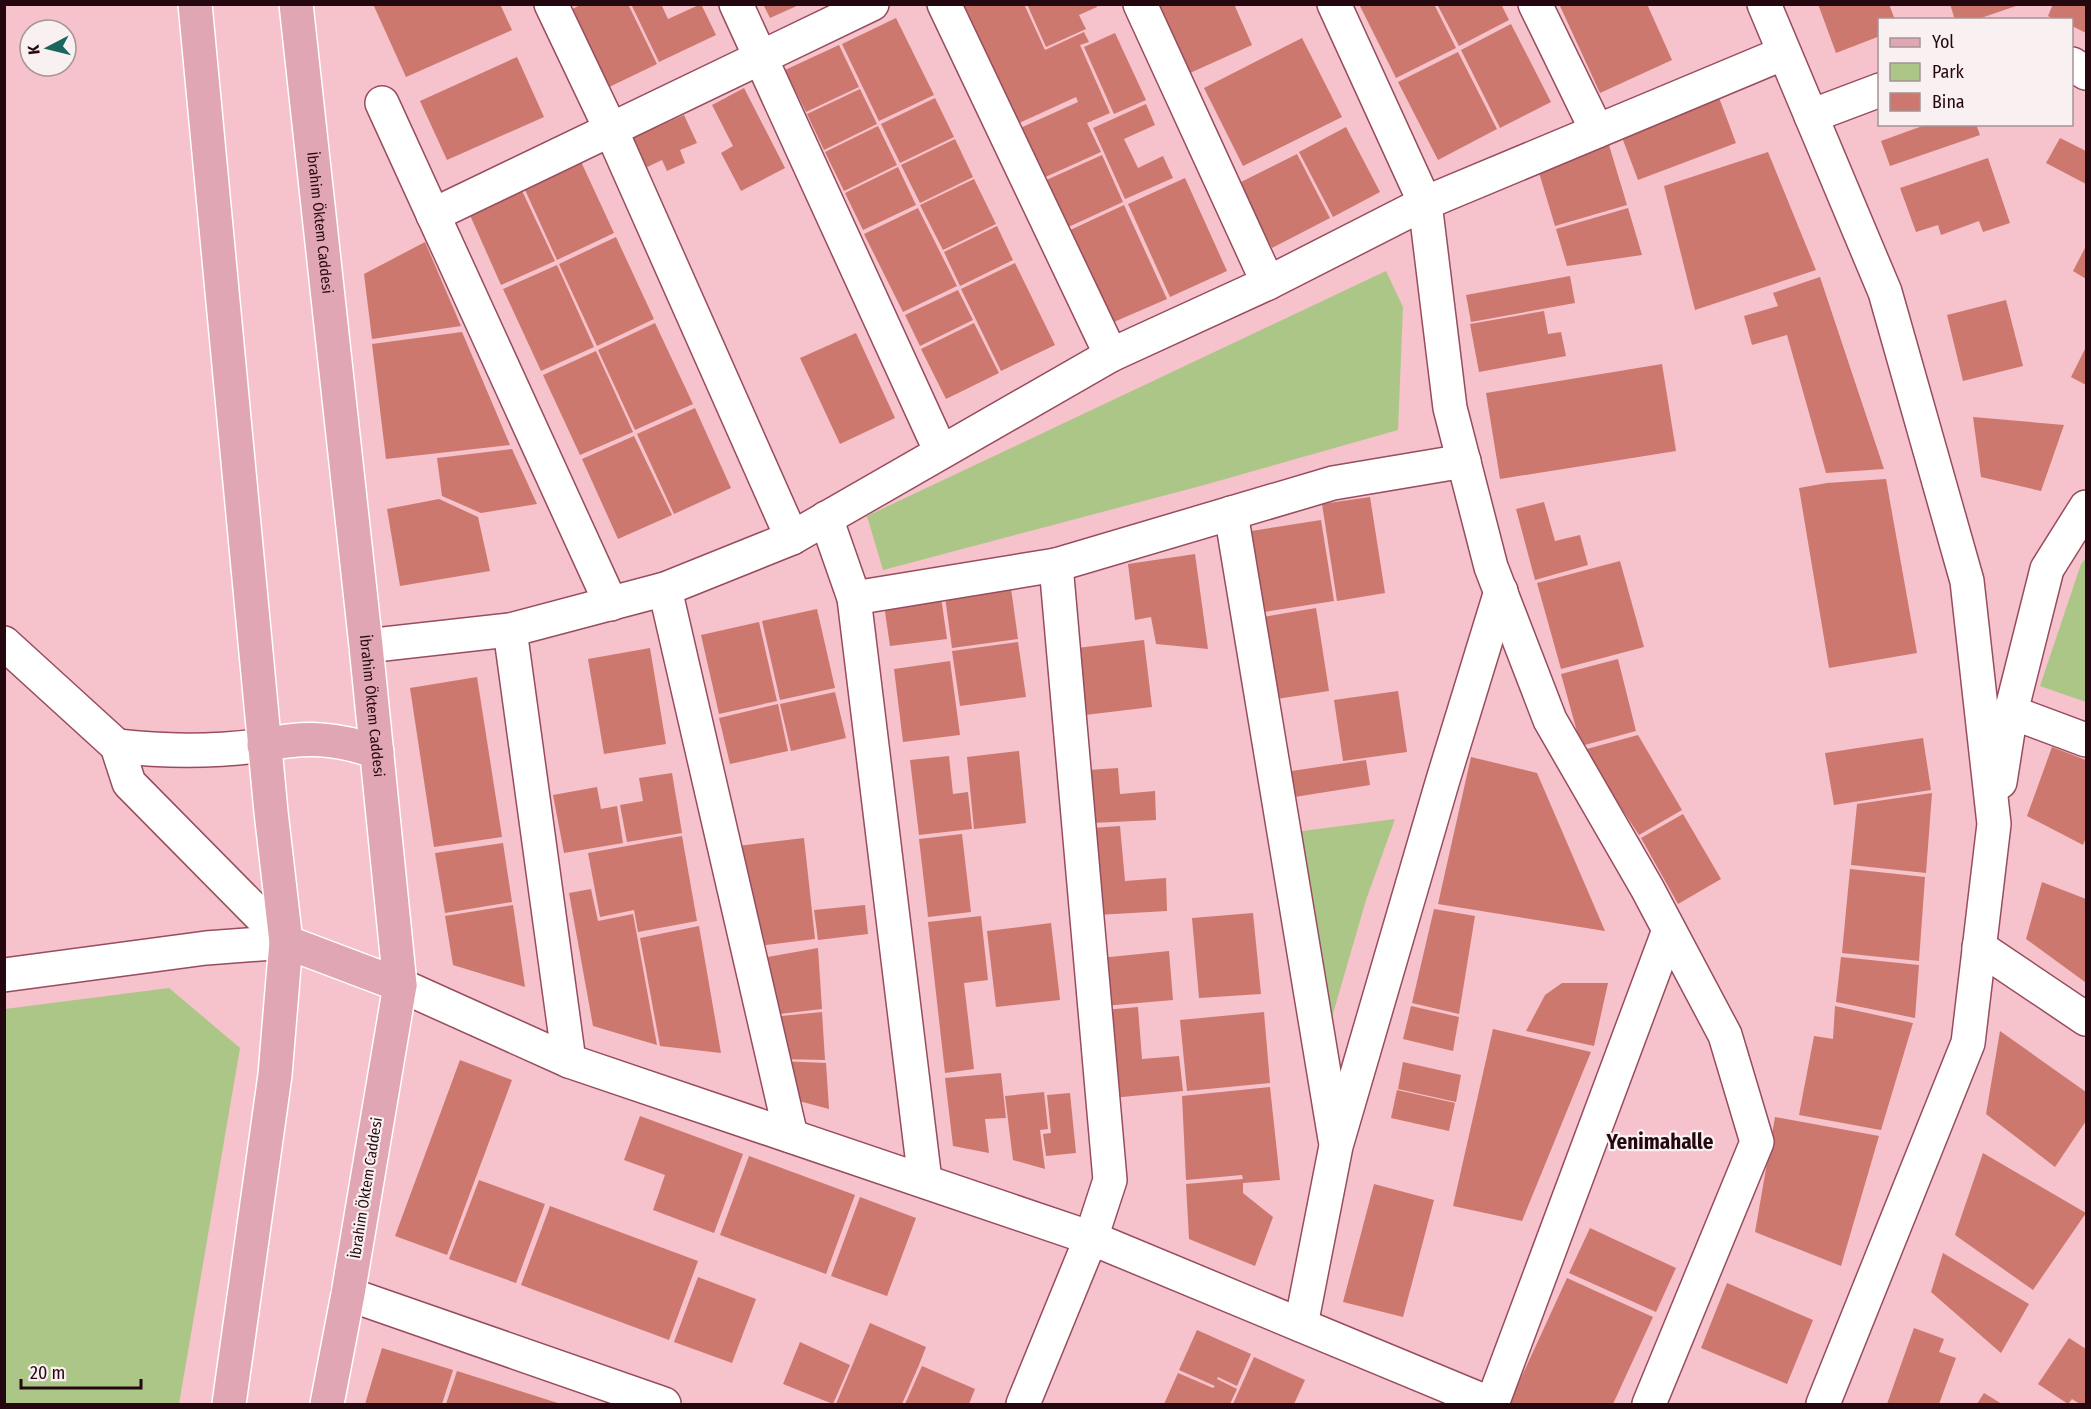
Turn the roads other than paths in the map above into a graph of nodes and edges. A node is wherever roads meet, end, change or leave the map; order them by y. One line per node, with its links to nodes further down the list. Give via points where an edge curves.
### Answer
1 (195, 4): 40 (main road)
2 (296, 4): 37 (main road, İbrahim Öktem Caddesi)
3 (551, 4): 18 (street)
4 (736, 4): 12 (street)
5 (872, 4): 12 (street)
6 (944, 4): 23 (street)
7 (1140, 4): 22 (street)
8 (1334, 4): 20 (street)
9 (1535, 4): 19 (street)
10 (1764, 4): 11 (street)
11 (1784, 53): 17 (street); 19 (street)
12 (761, 58): 18 (street); 24 (street)
13 (2073, 65): 14 (street)
14 (2086, 73)
15 (1878, 91): 17 (street)
16 (382, 103): 21 (street)
17 (1811, 116): 43 (street, via 1885,292 1967,581)
18 (611, 130): 21 (street); 29 (street)
19 (1597, 131): 20 (street)
20 (1425, 203): 22 (street); 25 (street, via 1450,408)
21 (433, 215): 34 (street)
22 (1268, 283): 23 (street)
23 (1111, 355): 24 (street)
24 (941, 452): 28 (street)
25 (1464, 461): 27 (street, via 1333,483); 32 (street, via 1491,567)
26 (2086, 507): 38 (street, via 2047,569)
27 (1231, 513): 30 (street); 52 (street)
28 (826, 518): 29 (street); 33 (street)
29 (792, 538): 31 (street)
30 (1056, 565): 33 (street); 54 (street, via 1110,1180)
31 (665, 589): 34 (street); 51 (street)
32 (1501, 591): 44 (street, via 1550,720); 52 (street)
33 (854, 598): 53 (street)
34 (611, 604): 35 (street)
35 (510, 630): 37 (street); 50 (street)
36 (4, 643): 41 (street)
37 (366, 646): 42 (main road, İbrahim Öktem Caddesi)
38 (2012, 712): 39 (street); 43 (street)
39 (2086, 740)
40 (264, 744): 41 (street, via 190,752); 42 (main road, via 330,739); 45 (main road)
41 (117, 746): 45 (street, via 129,783)
42 (377, 752): 48 (main road, İbrahim Öktem Caddesi)
43 (1994, 824): 46 (street)
44 (1669, 930): 61 (street); 62 (street, via 1725,1035 1757,1142)
45 (286, 942): 47 (street, via 206,948); 48 (main road); 57 (main road, via 275,1075)
46 (1979, 947): 49 (street); 63 (street, via 1968,1043)
47 (4, 975)
48 (400, 985): 50 (street); 55 (main road, İbrahim Öktem Caddesi)
49 (2086, 1019)
50 (569, 1061): 51 (street)
51 (790, 1136): 53 (street)
52 (1336, 1146): 56 (street)
53 (925, 1181): 54 (street)
54 (1091, 1238): 56 (street); 60 (street)
55 (348, 1294): 58 (main road, İbrahim Öktem Caddesi); 59 (street)
56 (1301, 1325): 61 (street)
57 (229, 1404)
58 (327, 1404)
59 (664, 1404)
60 (1023, 1404)
61 (1492, 1404)
62 (1649, 1404)
63 (1823, 1404)

